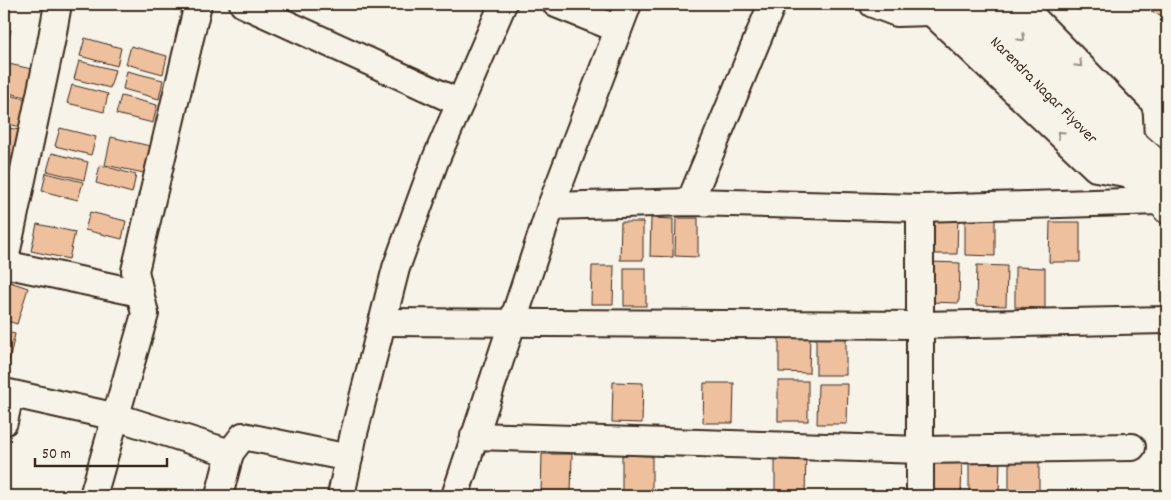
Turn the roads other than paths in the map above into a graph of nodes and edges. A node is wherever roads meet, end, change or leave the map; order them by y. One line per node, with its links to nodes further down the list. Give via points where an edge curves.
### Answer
1 (58, 4): 22 (street)
2 (198, 4): 23 (street, via 135,271)
3 (243, 4): 14 (street)
4 (503, 4): 14 (street)
5 (556, 4): 13 (street)
6 (628, 4): 13 (street)
7 (772, 4): 18 (street)
8 (873, 4): 12 (street, via 897,13)
9 (960, 4): 15 (main road, Narendra Nagar Flyover)
10 (987, 4): 15 (main road, Narendra Nagar Flyover, one-way to 15)
11 (1020, 4): 15 (street, one-way to 15, via 1129,116)
12 (926, 8): 17 (street, one-way to 12, via 1096,168)
13 (618, 29): 20 (street)
14 (460, 103): 25 (street, via 396,268)
15 (1118, 140): 16 (main road); 17 (main road, Narendra Nagar Flyover)
16 (1167, 173)
17 (1131, 174): 19 (main road, Narendra Nagar Flyover)
18 (690, 202): 20 (street); 21 (street)
19 (1164, 205): 21 (street)
20 (551, 206): 26 (street)
21 (920, 208): 27 (street)
22 (4, 264): 23 (street)
23 (140, 294): 29 (street, via 145,314)
24 (1167, 320): 27 (street)
25 (382, 322): 26 (street); 35 (street)
26 (512, 324): 27 (street); 31 (street)
27 (920, 325): 33 (street)
28 (7, 393): 29 (street); 30 (street)
29 (117, 417): 34 (street); 36 (street)
30 (4, 422)
31 (474, 436): 33 (street); 39 (street)
32 (1132, 447): 33 (street)
33 (921, 450): 40 (street)
34 (230, 453): 35 (street, via 243,436); 37 (street)
35 (349, 458): 38 (street)
36 (94, 496)
37 (218, 496)
38 (341, 496)
39 (455, 496)
40 (920, 496)

